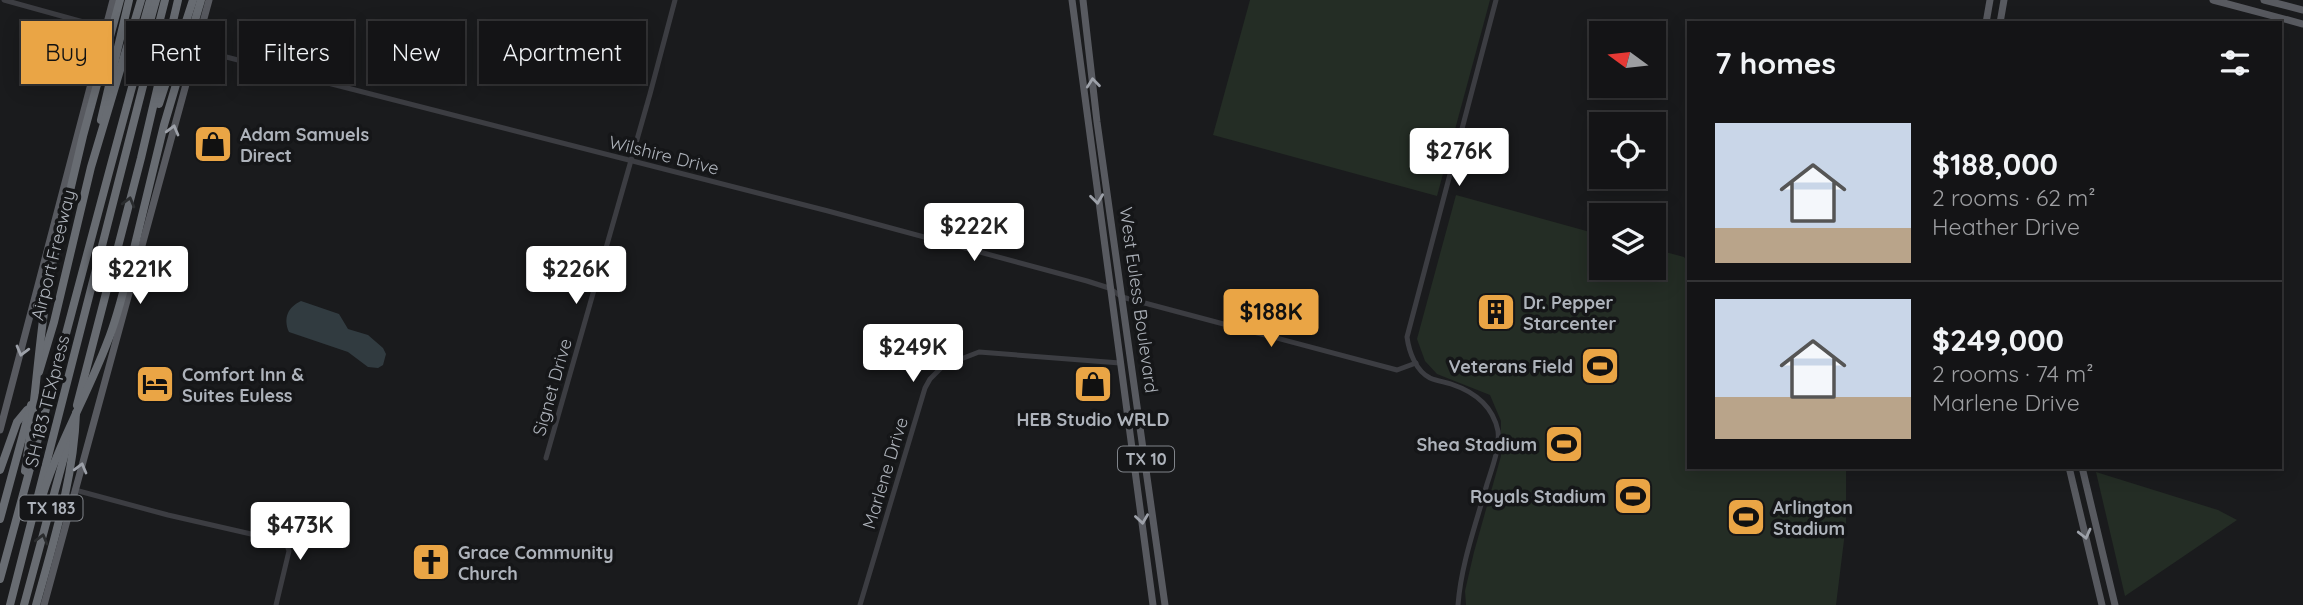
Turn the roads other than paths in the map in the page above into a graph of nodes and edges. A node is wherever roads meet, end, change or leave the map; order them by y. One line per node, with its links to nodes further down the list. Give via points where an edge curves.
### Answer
1 (4, 0): 22 (street)
2 (113, 0): 23 (main road, Airport Freeway)
3 (120, 0): 48 (highway, bridge, via 48,284)
4 (130, 0): 33 (highway)
5 (141, 0): 33 (highway, Airport Freeway / TX 183)
6 (150, 0): 34 (highway)
7 (156, 0): 34 (highway, SH 183 TEXpress)
8 (165, 0): 50 (highway, SH 183 TEXpress)
9 (178, 0): 31 (highway, TX 183)
10 (193, 0): 31 (highway)
11 (201, 0): 50 (highway, bridge, via 164,125 121,303)
12 (209, 0): 24 (main road)
13 (675, 0): 32 (street, Signet Drive)
14 (1072, 0): 35 (main road, West Euless Boulevard / TX 10, one-way to 35)
15 (1083, 0): 36 (main road, West Euless Boulevard / TX 10, one-way to 15)
16 (1496, 0): 38 (street, via 1408,330)
17 (1990, 0): 25 (main road)
18 (2004, 0): 26 (main road)
19 (2213, 0): 27 (main road)
20 (2264, 0): 21 (main road)
21 (2303, 10)
22 (80, 21)
23 (107, 21)
24 (203, 21)
25 (1986, 21)
26 (2000, 21)
27 (2303, 24)
28 (225, 58): 32 (street, Wilshire Drive)
29 (90, 84): 39 (main road, Airport Freeway, one-way to 39)
30 (186, 84): 49 (main road, one-way to 30)
31 (141, 158): 41 (highway, TX 183, one-way to 31)
32 (632, 161): 35 (street, Wilshire Drive); 44 (street, Signet Drive)
33 (91, 167): 40 (highway, Airport Freeway / TX 183)
34 (101, 196): 48 (highway, SH 183 TEXpress)
35 (1109, 288): 36 (street, Wilshire Drive); 37 (main road, West Euless Boulevard / TX 10)
36 (1122, 297): 38 (street, Wilshire Drive, via 1397,370); 62 (main road, West Euless Boulevard / TX 10)
37 (1120, 363): 60 (street, Marlene Drive, via 979,352 934,374); 61 (main road, West Euless Boulevard / TX 10, one-way to 61)
38 (1416, 363): 63 (street, via 1430,378 1477,396 1498,432)
39 (4, 403): 42 (main road, Airport Freeway)
40 (31, 405): 47 (highway, via 17,422); 51 (highway, Airport Freeway / TX 183)
41 (76, 411): 56 (highway, TX 183, one-way to 41); 57 (highway, via 62,508)
42 (2, 418): 43 (main road, Airport Freeway)
43 (0, 430)
44 (546, 458)
45 (2069, 469): 53 (main road, one-way to 53)
46 (2082, 469): 52 (main road)
47 (0, 470)
48 (27, 472): 54 (highway, SH 183 TEXpress)
49 (75, 489): 58 (main road); 59 (street, via 282,540 289,551)
50 (40, 496): 55 (highway)
51 (0, 519)
52 (2106, 569): 53 (main road); 65 (main road)
53 (2095, 573): 64 (main road)
54 (0, 579)
55 (10, 605)
56 (24, 605)
57 (36, 605)
58 (44, 605)
59 (276, 605)
60 (860, 605)
61 (1153, 605)
62 (1165, 605)
63 (1458, 605)
64 (2102, 605)
65 (2115, 605)

